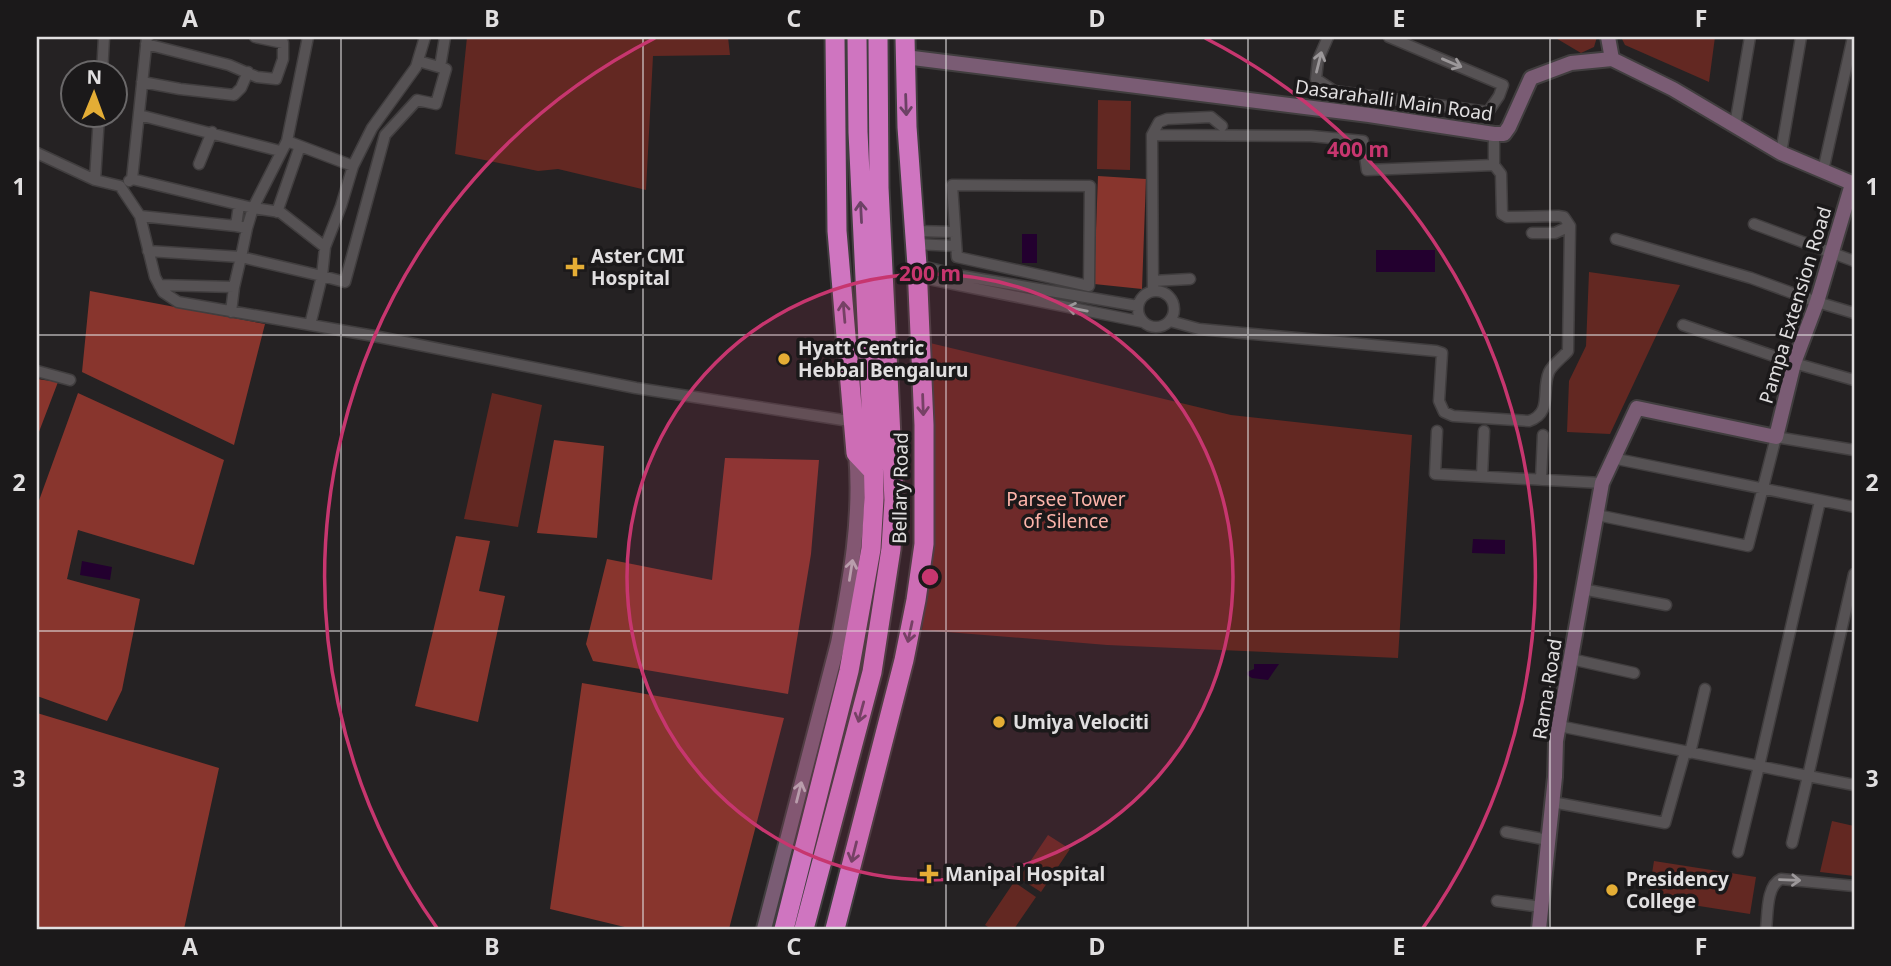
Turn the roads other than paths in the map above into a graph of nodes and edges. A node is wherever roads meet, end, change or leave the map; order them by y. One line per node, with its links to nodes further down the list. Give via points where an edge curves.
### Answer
1 (104, 37): 18 (street)
2 (255, 37): 21 (street, via 283,43 283,59 276,79)
3 (308, 37): 35 (street)
4 (425, 37): 19 (street)
5 (445, 37): 20 (street)
6 (835, 37): 84 (highway, one-way to 6, via 837,231)
7 (857, 37): 84 (highway, Bellary Road, one-way to 7)
8 (878, 37): 121 (highway, Bellary Road, one-way to 121, via 893,488 891,549 872,672)
9 (1328, 37): 24 (street, one-way to 9, via 1334,91 1316,79)
10 (1389, 37): 25 (street, one-way to 25, via 1503,85 1488,112)
11 (1608, 37): 17 (street)
12 (1750, 37): 29 (street)
13 (1801, 37): 39 (street)
14 (1853, 37): 23 (street)
15 (146, 41): 21 (street); 22 (street)
16 (905, 43): 26 (street, Dasarahalli Main Road); 58 (highway, Bellary Road, one-way to 58)
17 (1612, 59): 29 (street); 33 (street, Dasarahalli Main Road, via 1571,63 1531,78 1509,127 1504,134)
18 (103, 60)
19 (418, 61): 20 (street); 42 (street, via 372,128)
20 (440, 67): 67 (street, via 446,69 436,104 417,100 385,135 345,282)
21 (248, 72): 22 (street, via 234,95)
22 (142, 82): 27 (street)
23 (1849, 82): 43 (street)
24 (1356, 94): 25 (street); 26 (street)
25 (1371, 97): 28 (street)
26 (1353, 113): 28 (street, Dasarahalli Main Road)
27 (139, 115): 32 (street); 44 (street)
28 (1369, 115): 33 (street, Dasarahalli Main Road)
29 (1735, 125): 39 (street)
30 (1222, 126): 34 (street, via 1211,117 1167,119)
31 (98, 130): 45 (street)
32 (212, 132): 37 (street); 40 (street)
33 (1494, 134): 41 (street)
34 (1152, 135): 41 (street, via 1311,136 1363,141 1367,170); 71 (street)
35 (287, 141): 36 (street); 37 (street)
36 (300, 146): 42 (street); 50 (street)
37 (280, 151): 49 (street)
38 (37, 153): 45 (street)
39 (1781, 153): 43 (street)
40 (199, 164)
41 (1494, 165): 54 (street, via 1501,174 1502,214 1564,217)
42 (353, 166): 61 (street)
43 (1823, 171): 46 (street)
44 (132, 179): 47 (street); 48 (street)
45 (95, 180): 47 (street)
46 (1853, 184): 63 (street, Pampa Extension Road)
47 (120, 186): 51 (street)
48 (239, 205): 49 (street); 53 (street)
49 (253, 208): 50 (street); 55 (street)
50 (277, 212): 61 (street)
51 (140, 216): 53 (street); 62 (street)
52 (1754, 224): 63 (street)
53 (236, 226): 55 (street)
54 (1570, 226): 57 (street, via 1555,233); 76 (street, via 1568,351 1549,372 1544,411 1529,421 1444,412 1439,401 1442,353 1436,351 1199,329)
55 (247, 228): 64 (street)
56 (955, 232): 58 (street); 60 (street); 60 (street, via 952,185 1090,186 1089,286 957,257)
57 (1532, 233)
58 (915, 238): 60 (street); 66 (highway, Bellary Road)
59 (1616, 239): 72 (street)
60 (956, 246)
61 (325, 247): 67 (street)
62 (148, 251): 64 (street); 69 (street)
63 (1831, 254): 65 (street); 72 (street, Pampa Extension Road)
64 (241, 257): 67 (street); 70 (street)
65 (1854, 261)
66 (918, 271): 73 (street); 77 (street, one-way to 66); 122 (highway, Bellary Road, one-way to 122, via 924,544 904,660)
67 (322, 276): 78 (street)
68 (1190, 279): 71 (street)
69 (159, 285): 70 (street); 74 (street, via 178,302)
70 (234, 286): 74 (street)
71 (1153, 286): 73 (street); 76 (street, via 1172,300 1175,311)
72 (1816, 302): 75 (street); 80 (street, Pampa Extension Road)
73 (1138, 306): 77 (street)
74 (231, 312): 78 (street)
75 (1854, 313)
76 (1170, 321): 77 (street, via 1160,327)
77 (1143, 322)
78 (310, 325): 84 (street, via 636,388)
79 (1683, 325): 80 (street)
80 (1794, 363): 83 (street); 88 (street, Pampa Extension Road)
81 (37, 371): 82 (street)
82 (70, 380)
83 (1854, 380)
84 (863, 422): 90 (highway); 92 (highway, Bellary Road)
85 (1437, 430): 93 (street, via 1435,474)
86 (1484, 430): 93 (street)
87 (1543, 435): 94 (street)
88 (1776, 438): 89 (street); 91 (street, Rama Road, via 1637,408); 96 (street)
89 (1854, 450)
90 (856, 453): 92 (highway); 119 (street, one-way to 90, via 838,643 856,517)
91 (1612, 458): 95 (street, Rama Road); 96 (street)
92 (873, 471): 120 (highway, Bellary Road, via 871,549 863,602)
93 (1482, 476): 94 (street)
94 (1541, 480): 95 (street)
95 (1602, 483): 99 (street, Rama Road)
96 (1763, 489): 97 (street); 99 (street, via 1748,546)
97 (1820, 501): 98 (street); 108 (street)
98 (1854, 507)
99 (1597, 515): 101 (street, Rama Road)
100 (1854, 574): 109 (street)
101 (1582, 589): 102 (street); 103 (street, Rama Road)
102 (1666, 605)
103 (1571, 659): 104 (street); 106 (street, Rama Road)
104 (1634, 673)
105 (1705, 689): 107 (street)
106 (1559, 726): 107 (street); 111 (street, Rama Road)
107 (1688, 752): 108 (street); 111 (street, via 1665,823)
108 (1759, 766): 109 (street); 115 (street)
109 (1808, 776): 110 (street); 114 (street)
110 (1854, 785)
111 (1552, 802): 113 (street, Rama Road)
112 (1506, 831): 113 (street)
113 (1548, 840): 118 (street, Rama Road)
114 (1792, 843)
115 (1738, 852)
116 (1854, 886): 124 (street, one-way to 116, via 1776,881)
117 (1497, 901): 118 (street)
118 (1542, 907): 123 (street, Rama Road)
119 (764, 929)
120 (784, 929)
121 (804, 929)
122 (835, 929)
123 (1539, 929)
124 (1766, 929)

